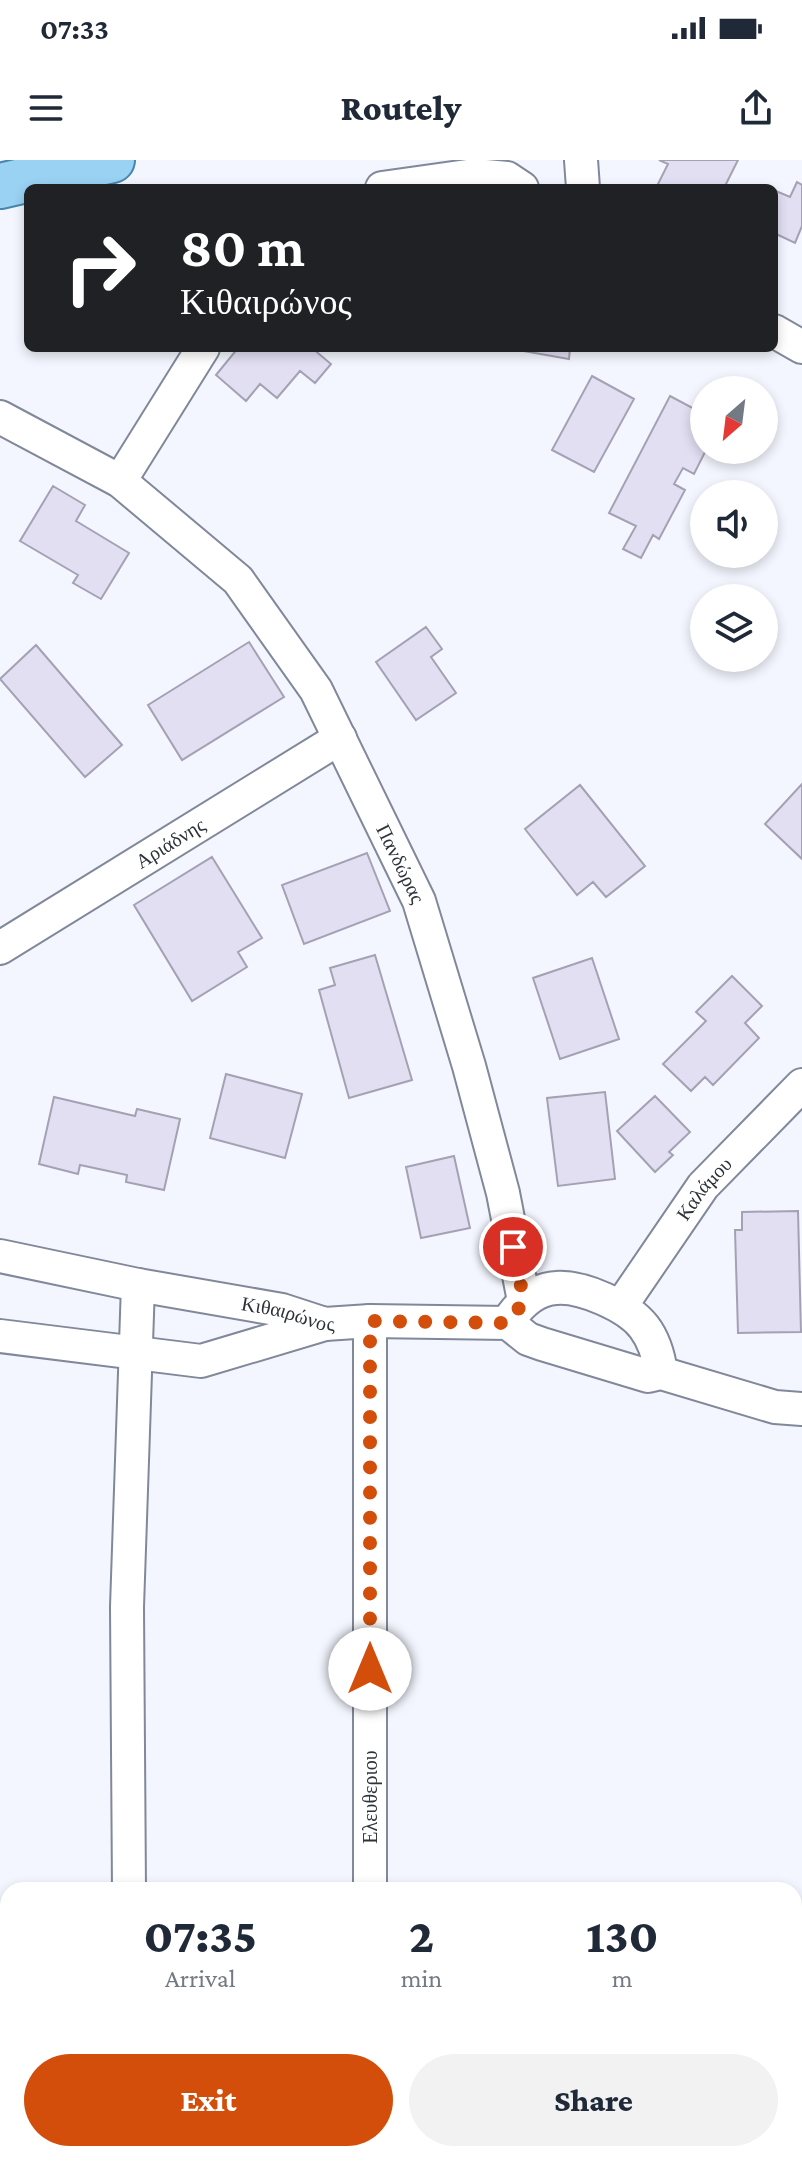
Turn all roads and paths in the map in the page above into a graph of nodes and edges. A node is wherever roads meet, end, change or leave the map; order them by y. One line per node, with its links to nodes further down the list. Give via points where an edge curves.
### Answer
1 (112, 160): 7 (main road)
2 (581, 160): 6 (street)
3 (480, 167): 4 (street); 5 (street)
4 (401, 184)
5 (516, 184)
6 (583, 184)
7 (0, 186)
8 (778, 333): 9 (street)
9 (802, 347)
10 (201, 352): 12 (street)
11 (0, 417): 12 (street, Πανδώρας)
12 (120, 481): 13 (street, Πανδώρας, via 238,580 316,690)
13 (340, 738): 14 (street, Αριάδνης); 19 (street, Πανδώρας, via 419,901 499,1178)
14 (0, 948)
15 (802, 1085): 18 (street, Καλάμου, via 703,1186)
16 (0, 1256): 17 (street, Κιθαιρώνος)
17 (138, 1285): 21 (street, Κιθαιρώνος, via 282,1310); 23 (street)
18 (621, 1306): 19 (street, via 558,1287 544,1290); 24 (street, via 644,1327)
19 (516, 1312): 20 (street, Κιθαιρώνος); 24 (street, via 528,1339 648,1376)
20 (370, 1321): 21 (street, Κιθαιρώνος); 27 (street, Ελευθεριου)
21 (325, 1324): 23 (street, via 201,1361)
22 (0, 1336): 23 (street)
23 (137, 1355): 26 (street, via 127,1607)
24 (661, 1373): 25 (street, via 775,1407)
25 (802, 1409)
26 (129, 1882)
27 (370, 1882)

